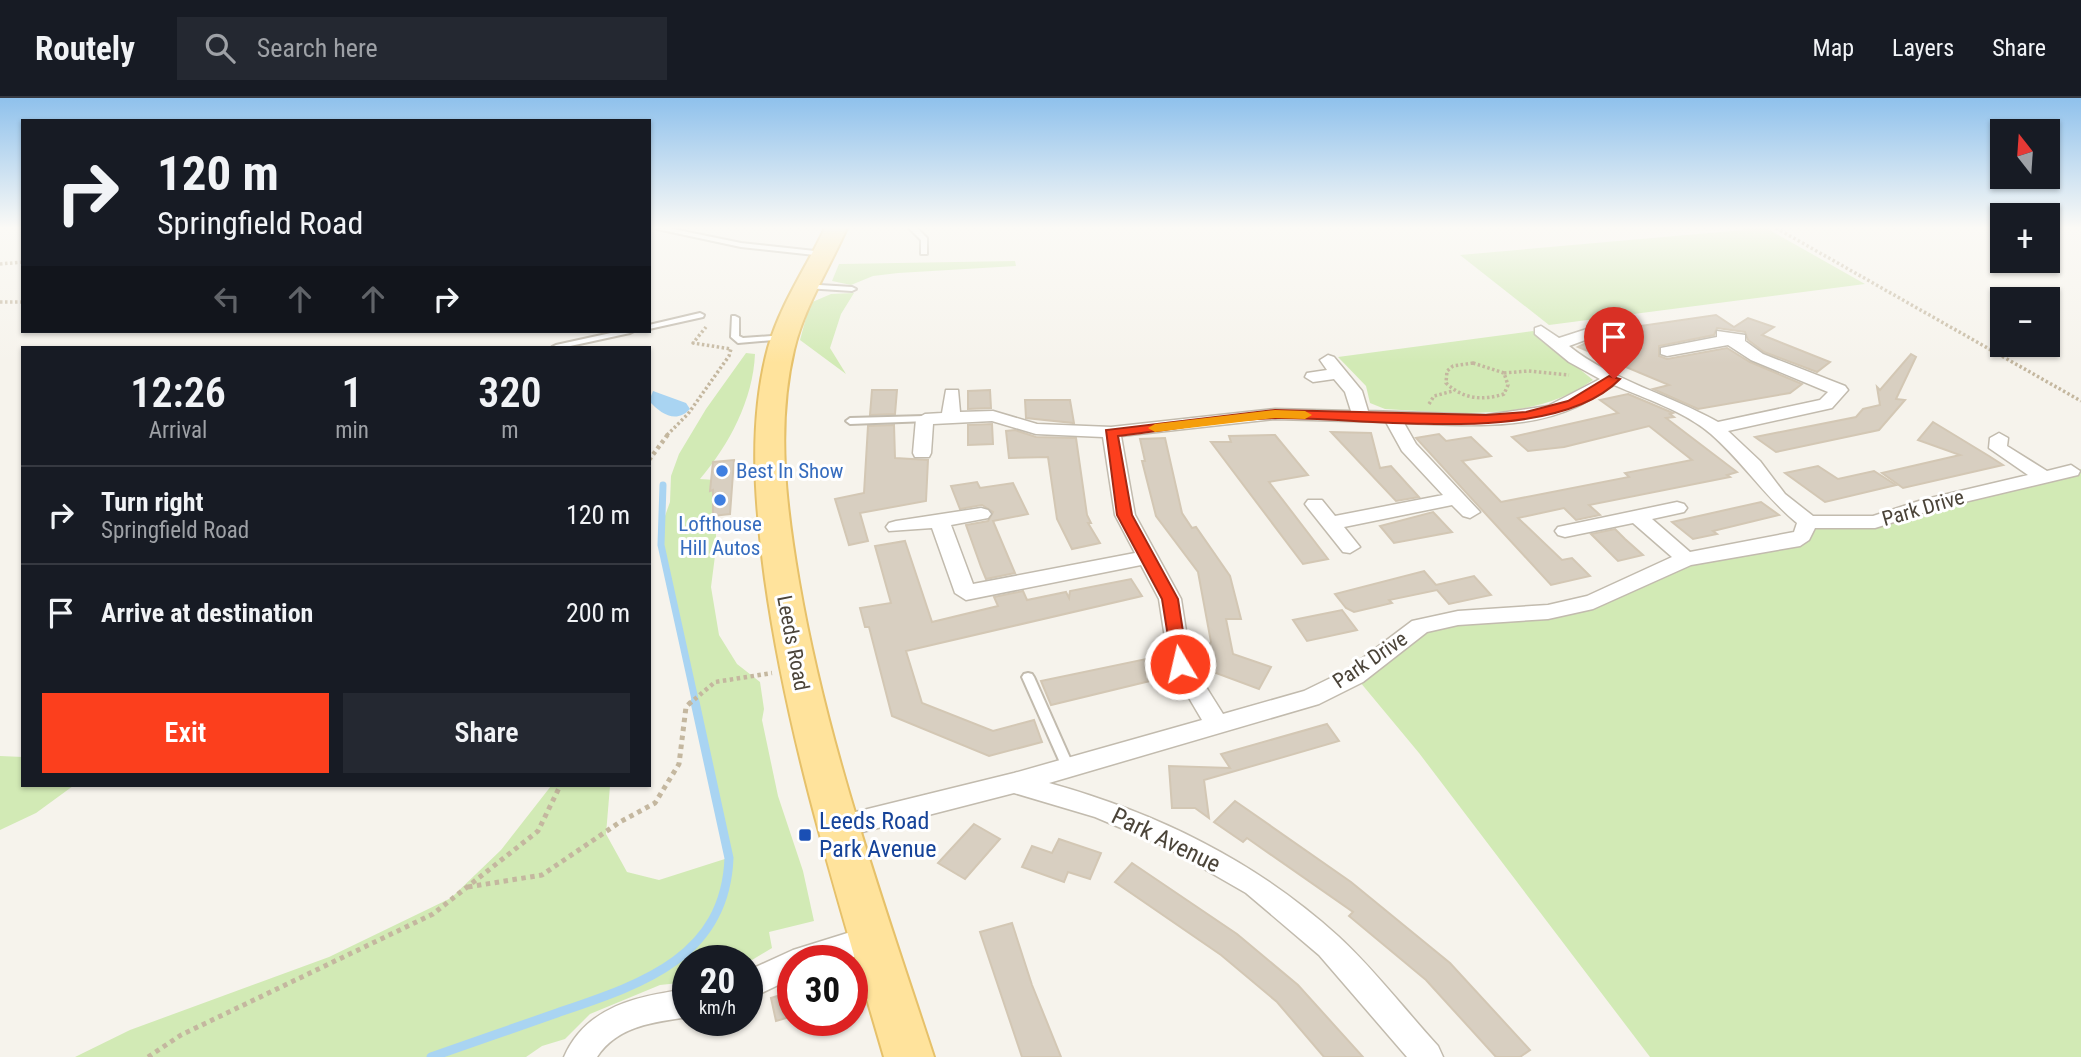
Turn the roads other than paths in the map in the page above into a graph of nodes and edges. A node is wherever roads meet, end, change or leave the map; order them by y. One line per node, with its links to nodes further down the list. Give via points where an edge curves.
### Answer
1 (812, 273): 2 (main road, Leeds Road)
2 (805, 286): 3 (lane); 10 (main road, Leeds Road)
3 (852, 289)
4 (700, 315): 6 (lane)
5 (735, 318): 10 (lane, via 735,337 741,341)
6 (651, 327)
7 (1541, 331): 11 (street)
8 (621, 333): 12 (lane)
9 (1590, 333): 11 (street)
10 (785, 337): 44 (main road, Leeds Road, via 769,438 771,503 798,668)
11 (1558, 344): 15 (street)
12 (561, 346)
13 (1667, 351): 22 (street, via 1735,336 1757,357 1839,390 1826,404)
14 (1313, 377): 17 (street, via 1334,367 1353,390)
15 (1614, 379): 19 (street, via 1572,403 1527,416); 22 (street)
16 (952, 394): 18 (street)
17 (1361, 416): 19 (street); 23 (street, via 1275,414)
18 (951, 418): 20 (street); 23 (street, via 993,416 1036,429)
19 (1392, 418): 34 (street, via 1408,447 1464,505)
20 (925, 419): 21 (lane); 25 (street)
21 (850, 421)
22 (1715, 428): 33 (street, via 1778,498)
23 (1111, 432): 38 (street, via 1125,515)
24 (1999, 438): 27 (street, via 1998,448)
25 (922, 453)
26 (2071, 471): 27 (street, Park Drive)
27 (2044, 477): 33 (street, Park Drive, via 1875,522)
28 (1661, 495): 31 (street, via 1677,508)
29 (1315, 504): 34 (street)
30 (981, 514): 32 (street)
31 (1637, 516): 36 (street); 39 (street)
32 (940, 521): 35 (street); 38 (street, via 966,593)
33 (1808, 522): 39 (street, Park Drive, via 1802,536 1793,541)
34 (1331, 523): 37 (street)
35 (896, 527)
36 (1565, 531)
37 (1350, 547)
38 (1146, 557): 41 (street, via 1170,599 1180,664)
39 (1686, 559): 41 (street, Park Drive, via 1593,602 1420,626 1354,676 1322,692)
40 (1028, 677): 42 (lane)
41 (1217, 724): 42 (street, Park Drive)
42 (1068, 767): 43 (street, Park Drive)
43 (1014, 783): 44 (street); 50 (street, Park Avenue, via 1101,808 1175,839 1255,885 1329,946)
44 (839, 827): 45 (main road, Leeds Road)
45 (873, 938): 46 (street); 49 (main road, Leeds Road)
46 (851, 945)
47 (672, 1006): 48 (street, via 614,1021 592,1036)
48 (580, 1057)
49 (909, 1057)
50 (1427, 1057)

